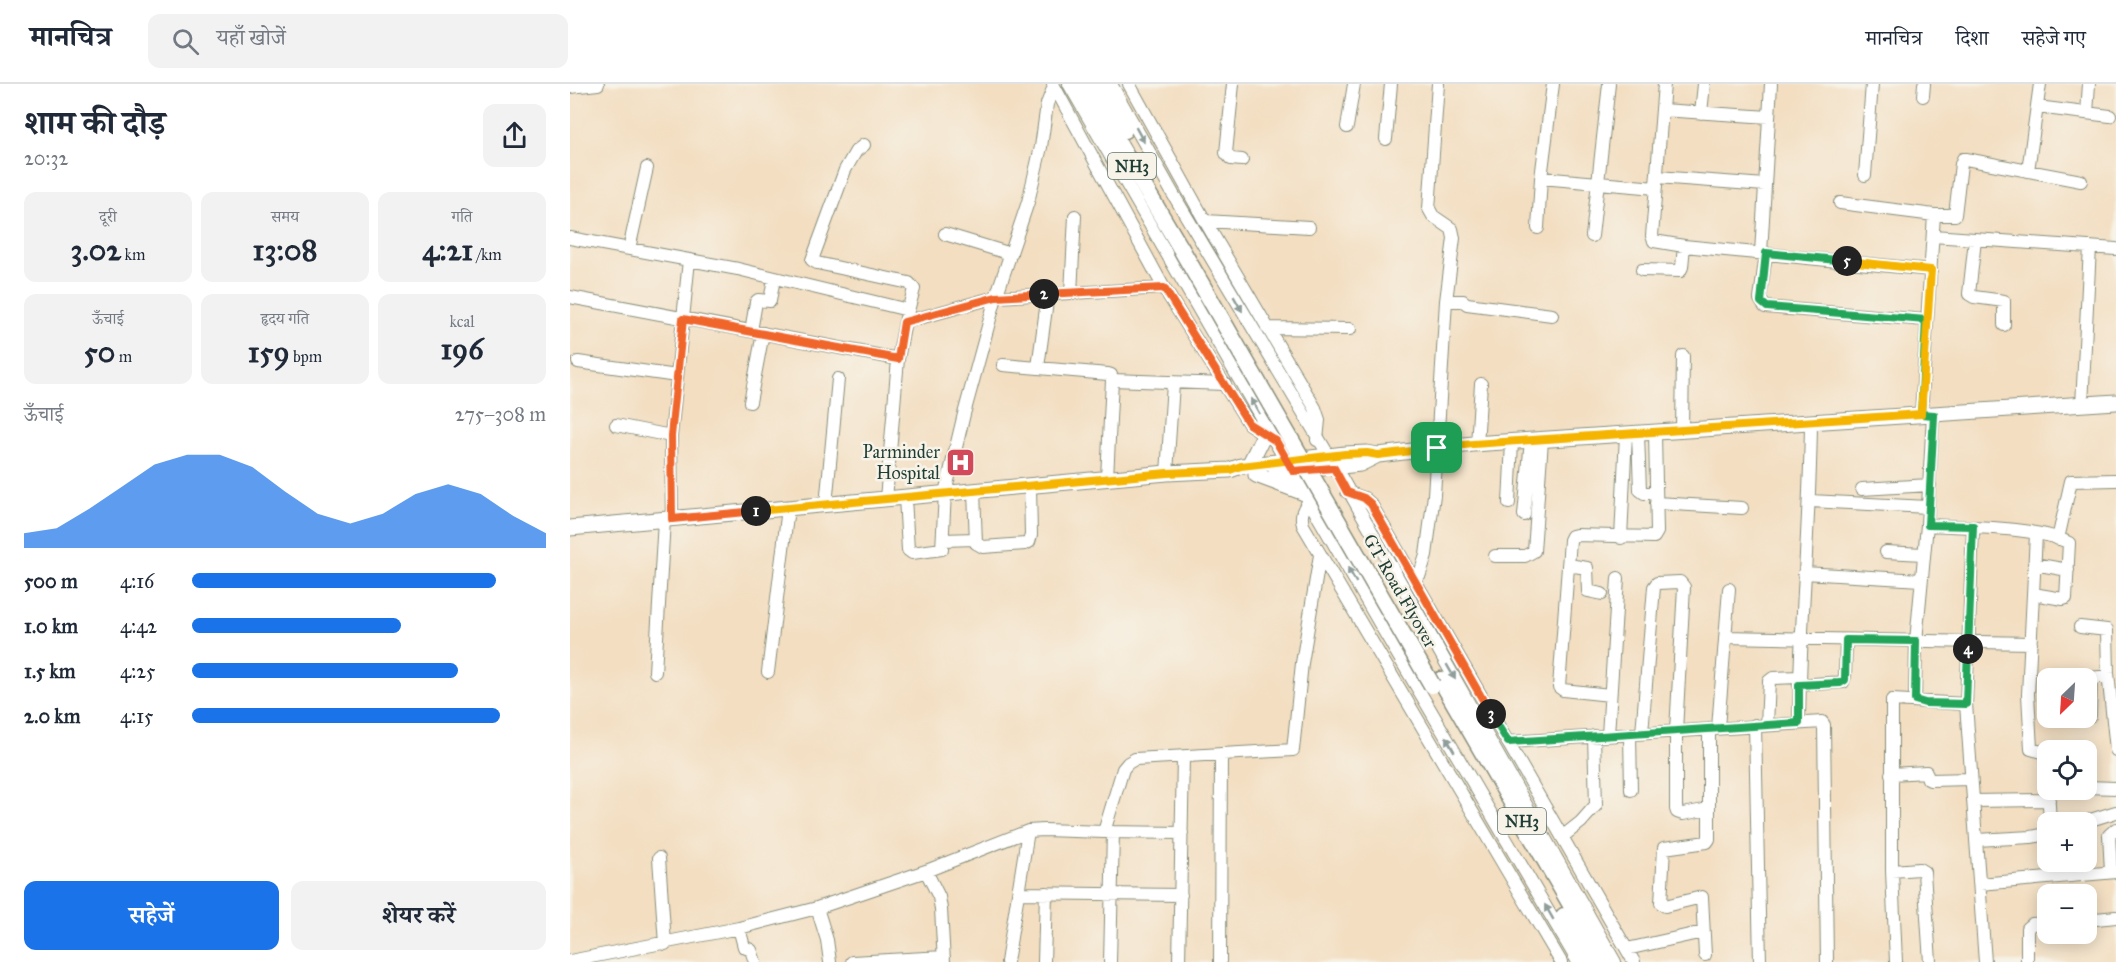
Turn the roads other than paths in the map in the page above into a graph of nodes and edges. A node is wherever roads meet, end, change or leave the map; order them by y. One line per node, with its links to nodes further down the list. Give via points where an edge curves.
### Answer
1 (598, 84): 20 (street)
2 (1069, 84): 96 (street, one-way to 2)
3 (1083, 84): 50 (highway, GT Road Flyover / NH3)
4 (1097, 84): 50 (highway, GT Road Flyover / NH3)
5 (1111, 84): 97 (street, one-way to 97)
6 (1129, 84): 42 (street)
7 (1233, 84): 30 (street, via 1226,153 1231,159)
8 (1354, 84): 27 (street)
9 (1391, 84): 28 (street)
10 (1438, 84): 66 (street, via 1429,209 1454,233)
11 (1553, 84): 34 (street)
12 (1609, 84): 36 (street)
13 (1664, 84): 22 (street)
14 (1704, 84): 23 (street)
15 (1771, 84): 26 (street)
16 (1872, 84): 33 (street)
17 (2040, 84): 21 (street)
18 (2089, 84): 24 (street)
19 (1054, 85): 56 (street, via 1047,104 1035,177); 61 (street)
20 (570, 87)
21 (2037, 107): 24 (street); 32 (street)
22 (1662, 110): 23 (street); 37 (street)
23 (1701, 113): 26 (street)
24 (2087, 113): 25 (street)
25 (2110, 116)
26 (1769, 117): 38 (street)
27 (1347, 127)
28 (1386, 139)
29 (864, 145): 68 (street, via 845,170 812,260 909,283 914,290)
30 (1242, 160)
31 (647, 168): 53 (street)
32 (2028, 171): 35 (street); 40 (street, via 1963,159 1956,214)
33 (1865, 175)
34 (1541, 178): 36 (street); 44 (street)
35 (2081, 181)
36 (1598, 182): 37 (street); 46 (street)
37 (1656, 182): 38 (street); 51 (street, via 1653,239)
38 (1765, 185): 55 (street)
39 (1840, 203): 40 (street)
40 (1934, 215): 47 (street)
41 (1075, 216): 62 (street)
42 (1205, 221): 43 (street); 72 (street)
43 (1309, 227)
44 (1538, 228)
45 (945, 234): 56 (street)
46 (1592, 236)
47 (1933, 236): 49 (street); 59 (street)
48 (570, 238): 53 (street)
49 (1975, 240): 52 (street); 71 (street, via 1970,294 2004,301)
50 (1184, 245): 159 (highway, GT Road Flyover / NH3, bridge)
51 (1684, 246): 55 (street); 58 (street, via 1680,271)
52 (2090, 247): 54 (street); 88 (street)
53 (629, 249): 57 (street)
54 (2116, 249)
55 (1764, 253): 59 (street); 70 (street, via 1761,299 1765,307)
56 (1011, 254): 65 (street)
57 (689, 260): 60 (street); 69 (street)
58 (1642, 270)
59 (1931, 270): 70 (street)
60 (774, 278): 68 (street); 74 (street, via 770,301 756,302)
61 (1164, 288): 62 (street); 84 (street)
62 (1071, 293): 63 (street)
63 (1048, 294): 65 (street); 79 (street)
64 (570, 297): 69 (street)
65 (996, 297): 68 (street); 113 (street)
66 (1446, 301): 67 (street); 101 (street)
67 (1552, 315)
68 (906, 316): 76 (street)
69 (683, 319): 74 (street); 80 (street)
70 (1926, 320): 89 (street)
71 (2004, 325)
72 (1267, 328): 73 (street); 97 (street, via 1315,408 1319,420)
73 (1350, 329)
74 (757, 332): 76 (street); 86 (street)
75 (1683, 356): 92 (street)
76 (898, 359): 117 (street)
77 (578, 362): 80 (street)
78 (1003, 365): 79 (street)
79 (1038, 367): 82 (street, via 1108,374)
80 (677, 376): 95 (street)
81 (838, 379): 120 (street)
82 (1112, 381): 83 (street); 106 (street)
83 (1173, 384): 84 (street); 105 (street)
84 (1225, 384): 96 (street, via 1249,424)
85 (1481, 384): 100 (street)
86 (750, 402)
87 (2116, 402): 88 (main road)
88 (2082, 405): 89 (main road)
89 (1927, 415): 90 (main road); 108 (street)
90 (1811, 423): 92 (main road); 118 (street)
91 (616, 425): 95 (street)
92 (1682, 431): 93 (main road)
93 (1655, 433): 94 (main road); 116 (street)
94 (1632, 434): 98 (main road); 116 (street, via 1640,490); 130 (street)
95 (671, 436): 125 (street)
96 (1270, 438): 103 (street); 104 (main road)
97 (1317, 440): 102 (street)
98 (1536, 440): 99 (main road); 124 (street); 137 (street, via 1534,551 1525,556)
99 (1512, 442): 100 (main road); 119 (street)
100 (1477, 444): 101 (main road)
101 (1437, 448): 102 (main road, via 1378,455 1360,464); 143 (street, via 1426,555)
102 (1331, 462): 103 (main road); 112 (street)
103 (1290, 467): 104 (main road); 115 (street)
104 (1253, 470): 105 (main road, via 1240,475 1230,470); 115 (main road)
105 (1167, 473): 106 (main road)
106 (1107, 478): 109 (main road)
107 (2116, 480): 132 (street, via 2071,481)
108 (1930, 485): 110 (street); 121 (street)
109 (1030, 486): 111 (main road); 131 (street, via 1029,542 983,547)
110 (1862, 489)
111 (974, 491): 113 (main road); 131 (street)
112 (1347, 492): 143 (street, via 1371,504); 227 (street, one-way to 227)
113 (945, 493): 114 (main road); 133 (street)
114 (905, 497): 117 (main road); 133 (street, via 908,550 939,550)
115 (1308, 497): 136 (street, via 1301,518); 224 (street, one-way to 115)
116 (1656, 498): 123 (street); 130 (street, via 1654,537)
117 (886, 499): 120 (main road)
118 (1810, 501): 121 (street); 141 (street)
119 (1509, 503)
120 (826, 505): 122 (main road)
121 (1928, 507): 126 (street)
122 (788, 508): 125 (main road); 156 (street)
123 (1742, 508)
124 (1524, 515)
125 (668, 519): 128 (main road); 155 (street)
126 (1928, 525): 127 (street); 135 (street)
127 (1973, 526): 129 (street); 153 (street)
128 (570, 528)
129 (2036, 534): 132 (street); 138 (street)
130 (1621, 537): 139 (street, via 1572,537)
131 (975, 539): 133 (street)
132 (2058, 539): 140 (street, via 2069,543)
133 (943, 540)
134 (1886, 552): 135 (street)
135 (1923, 554): 144 (street)
136 (1320, 555): 173 (street, via 1303,653 1293,750); 223 (street)
137 (1495, 556)
138 (2034, 564): 140 (street); 147 (street)
139 (1568, 566): 146 (street, via 1587,568 1588,591); 160 (street, via 1559,687)
140 (2068, 570): 147 (street, via 2065,599)
141 (1804, 573): 144 (street); 150 (street)
142 (1618, 578): 160 (street)
143 (1414, 580): 170 (street)
144 (1921, 580): 152 (street)
145 (1729, 589): 149 (street)
146 (1602, 594)
147 (2033, 594): 154 (street)
148 (2079, 627): 157 (street, via 2107,630)
149 (1725, 638): 150 (street); 165 (street)
150 (1801, 640): 151 (street); 158 (street)
151 (1846, 640): 152 (street); 158 (street, via 1843,682)
152 (1916, 641): 153 (street); 161 (street)
153 (1968, 642): 154 (street); 162 (street)
154 (2031, 643): 172 (street, via 2030,748)
155 (655, 672)
156 (768, 672)
157 (2111, 674): 171 (street)
158 (1799, 681): 163 (street); 164 (street, via 1769,681)
159 (1436, 682): 225 (highway, GT Road Flyover / NH3); 226 (highway, GT Road Flyover / NH3)
160 (1610, 695): 168 (street)
161 (1915, 700): 162 (street); 175 (street, via 1892,700)
162 (1966, 704): 176 (street)
163 (1799, 723): 164 (street); 230 (street, via 1824,725)
164 (1761, 725): 165 (street); 229 (street)
165 (1713, 728): 166 (street); 182 (street)
166 (1676, 731): 167 (street); 167 (street, via 1684,587 1680,582 1659,582 1654,587); 182 (street, via 1677,813)
167 (1636, 733): 168 (street); 179 (street)
168 (1608, 735): 169 (street)
169 (1594, 736): 170 (street); 190 (street, via 1596,805)
170 (1508, 742): 190 (street)
171 (2116, 750)
172 (2037, 752)
173 (1221, 754): 174 (street); 222 (street)
174 (1183, 757): 187 (street, via 1135,759 1128,763 1119,778); 188 (street)
175 (1891, 774): 176 (street, via 1924,772 1930,780); 194 (street)
176 (1971, 779): 181 (street)
177 (2097, 787): 178 (street)
178 (2116, 788)
179 (1631, 790)
180 (2037, 796): 181 (street)
181 (1973, 801): 191 (street)
182 (1709, 809): 208 (street, via 1708,841 1666,847 1663,851 1661,903 1665,906 1700,897)
183 (2116, 812): 184 (street)
184 (2097, 818)
185 (2116, 829): 196 (street, via 2109,835)
186 (1028, 831): 187 (street); 193 (street); 199 (street)
187 (1108, 832): 188 (street); 201 (street)
188 (1182, 833): 202 (street)
189 (2037, 836): 191 (street)
190 (1562, 837): 210 (street)
191 (1977, 840): 198 (street)
192 (659, 858): 209 (street)
193 (926, 871): 203 (street); 213 (street, via 939,897)
194 (1892, 871): 231 (street); 232 (street, via 1924,872)
195 (2077, 872): 197 (street)
196 (2113, 872): 197 (street)
197 (2077, 875): 198 (street)
198 (1980, 884): 233 (street)
199 (1018, 893): 200 (street); 218 (street)
200 (1046, 893): 201 (street); 219 (street)
201 (1112, 894): 202 (street); 220 (street)
202 (1181, 895): 221 (street)
203 (817, 908): 207 (street); 216 (street)
204 (2116, 918): 205 (street)
205 (2097, 919)
206 (2037, 924): 234 (street, via 2028,928)
207 (740, 928): 209 (street); 215 (street, via 743,945 752,951)
208 (1703, 932): 210 (street); 211 (street)
209 (665, 944): 212 (street)
210 (1627, 949): 228 (street)
211 (1705, 955)
212 (588, 959): 214 (street)
213 (944, 960): 217 (street)
214 (570, 961)
215 (754, 962)
216 (830, 962)
217 (852, 962)
218 (1007, 962)
219 (1044, 962)
220 (1110, 962)
221 (1179, 962)
222 (1220, 962)
223 (1561, 962)
224 (1578, 962)
225 (1590, 962)
226 (1604, 962)
227 (1616, 962)
228 (1634, 962)
229 (1760, 962)
230 (1827, 962)
231 (1896, 962)
232 (1930, 962)
233 (1985, 962)
234 (2027, 962)

